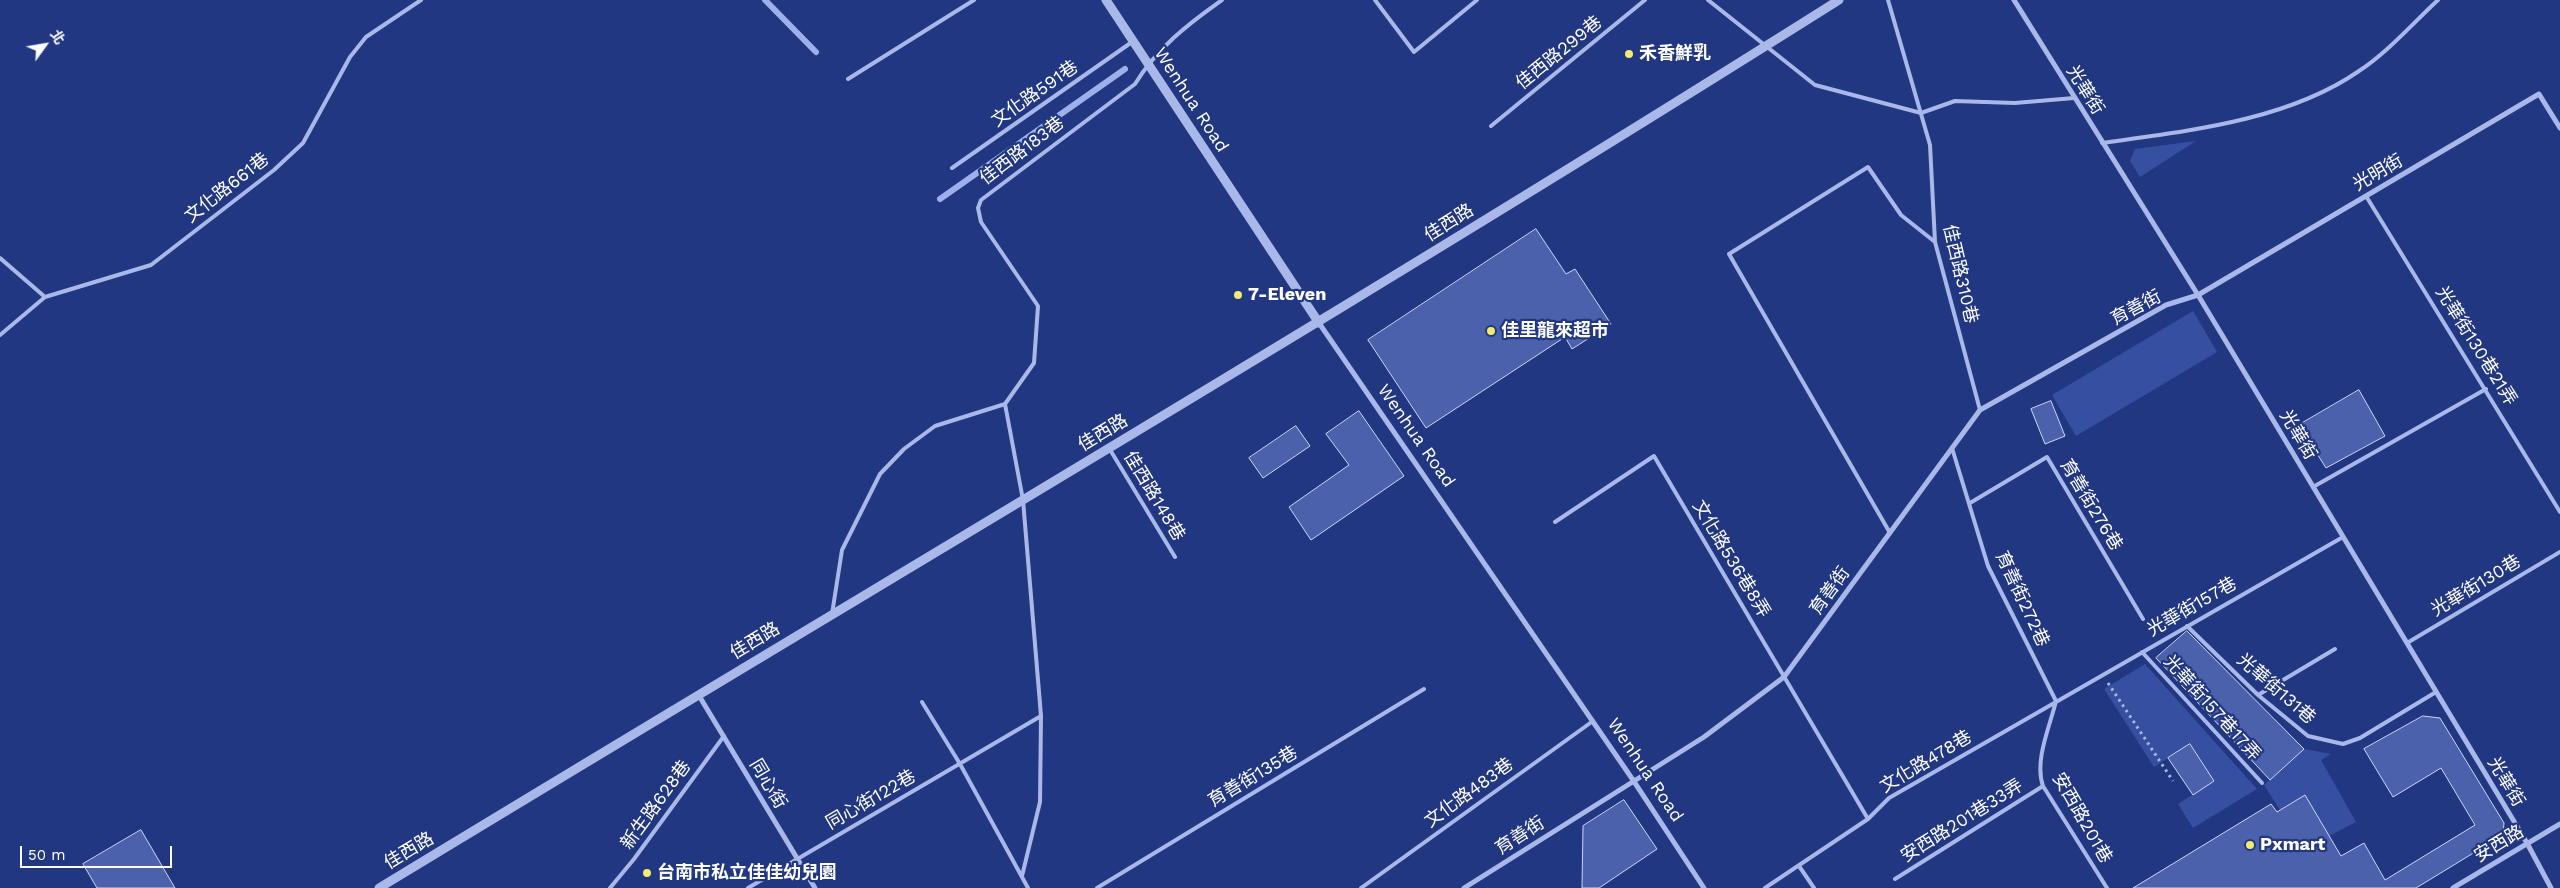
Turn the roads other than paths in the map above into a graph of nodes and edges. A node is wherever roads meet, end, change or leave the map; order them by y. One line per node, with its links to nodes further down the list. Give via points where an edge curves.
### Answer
1 (421, 0): 27 (lane, 文化路661巷, via 366,37 350,57 303,143 274,170 151,265)
2 (974, 0): 16 (lane)
3 (1106, 0): 13 (street, Wenhua Road)
4 (1222, 0): 15 (lane, via 1165,43)
5 (1375, 0): 6 (lane, via 1414,52)
6 (1477, 0)
7 (1645, 0): 19 (lane, 佳西路299巷)
8 (1708, 0): 14 (lane)
9 (1839, 0): 14 (street, 佳西路)
10 (1888, 0): 18 (lane, 佳西路310巷)
11 (2014, 0): 17 (street, 光華街)
12 (2438, 0): 21 (lane, via 2360,71 2314,98 2204,128)
13 (1133, 41): 15 (street, Wenhua Road); 22 (lane, 文化路591巷)
14 (1766, 46): 18 (lane, via 1815,85); 28 (street, 佳西路)
15 (1148, 63): 28 (street, Wenhua Road); 31 (lane, 佳西路183巷, via 1135,84 981,200 978,208 981,222 1038,306 1034,363)
16 (848, 78)
17 (2074, 98): 18 (lane, via 2015,103 1955,101); 21 (street, 光華街)
18 (1921, 113): 24 (lane, 佳西路310巷, via 1930,146)
19 (1491, 126)
20 (2560, 128): 23 (street, 光明街, via 2539,94)
21 (2102, 143): 26 (street, 光華街)
22 (952, 168)
23 (2366, 196): 26 (street, 光明街); 30 (lane, 光華街130巷21弄)
24 (1935, 242): 32 (lane, 佳西路310巷); 40 (lane, via 1901,215 1868,167 1729,254)
25 (0, 258): 27 (lane)
26 (2198, 295): 32 (street, 育善街, via 2166,305); 35 (street, 光華街)
27 (46, 297): 29 (lane, 文化路661巷)
28 (1319, 323): 33 (street, 佳西路); 58 (street, Wenhua Road)
29 (0, 335)
30 (2486, 389): 35 (lane); 38 (lane, 光華街130巷21弄)
31 (1005, 404): 36 (lane); 44 (lane, via 935,426 904,449 880,474 842,550)
32 (1980, 410): 34 (street, 育善街)
33 (1110, 448): 36 (street, 佳西路); 43 (lane, 佳西路148巷)
34 (1952, 448): 37 (lane, 育善街272巷); 40 (street, 育善街)
35 (2313, 487): 41 (street, 光華街)
36 (1023, 500): 44 (street, 佳西路); 57 (lane)
37 (1970, 503): 45 (lane, 育善街276巷, via 2047,457); 55 (lane, 育善街272巷, via 1988,566)
38 (2560, 512)
39 (1554, 522): 50 (lane, 文化路536巷8弄, via 1654,456)
40 (1890, 533): 50 (street, 育善街)
41 (2343, 537): 46 (lane, 光華街157巷); 47 (street, 光華街)
42 (2560, 552): 47 (lane, 光華街130巷)
43 (1174, 557)
44 (832, 614): 53 (street, 佳西路)
45 (2143, 619)
46 (2187, 626): 49 (lane, 光華街157巷); 54 (lane, 光華街131巷)
47 (2407, 643): 52 (street, 光華街)
48 (2335, 649): 54 (lane)
49 (2142, 652): 55 (lane, 光華街157巷); 62 (lane, 光華街157巷17弄)
50 (1784, 677): 61 (street, 育善街, via 1704,737); 64 (lane, 文化路536巷8弄)
51 (1424, 690): 76 (lane, 育善街135巷)
52 (2436, 692): 54 (lane, 光華街131巷, via 2360,738 2343,744 2308,736); 66 (street, 光華街)
53 (698, 694): 59 (street, 同心街); 71 (street, 佳西路)
54 (2258, 695)
55 (2056, 701): 63 (lane, 安西路201巷, via 2040,766); 64 (lane, 文化路478巷, via 1888,798)
56 (922, 702): 60 (lane)
57 (1041, 716): 60 (lane, 同心街122巷); 69 (lane, via 1040,802)
58 (1593, 721): 61 (street, Wenhua Road); 77 (lane, 文化路483巷)
59 (724, 736): 67 (street, 同心街); 72 (lane, 新生路628巷)
60 (960, 764): 67 (lane, 同心街122巷); 69 (lane)
61 (1633, 780): 78 (street, 育善街); 79 (street, Wenhua Road)
62 (2262, 783)
63 (2043, 786): 70 (lane, 安西路201巷33弄); 82 (lane, 安西路201巷)
64 (1868, 819): 68 (lane, 文化路478巷)
65 (2560, 824): 66 (street, 安西路)
66 (2527, 843): 83 (street, 安西路); 84 (street, 光華街)
67 (797, 859): 73 (lane, 同心街122巷); 74 (street, 同心街)
68 (1799, 866): 80 (lane, 文化路478巷); 81 (lane)
69 (1022, 876): 75 (lane)
70 (1895, 880)
71 (379, 888)
72 (610, 888)
73 (748, 888)
74 (814, 888)
75 (1028, 888)
76 (1097, 888)
77 (1361, 888)
78 (1464, 888)
79 (1704, 888)
80 (1766, 888)
81 (1814, 888)
82 (2106, 888)
83 (2453, 888)
84 (2551, 888)

